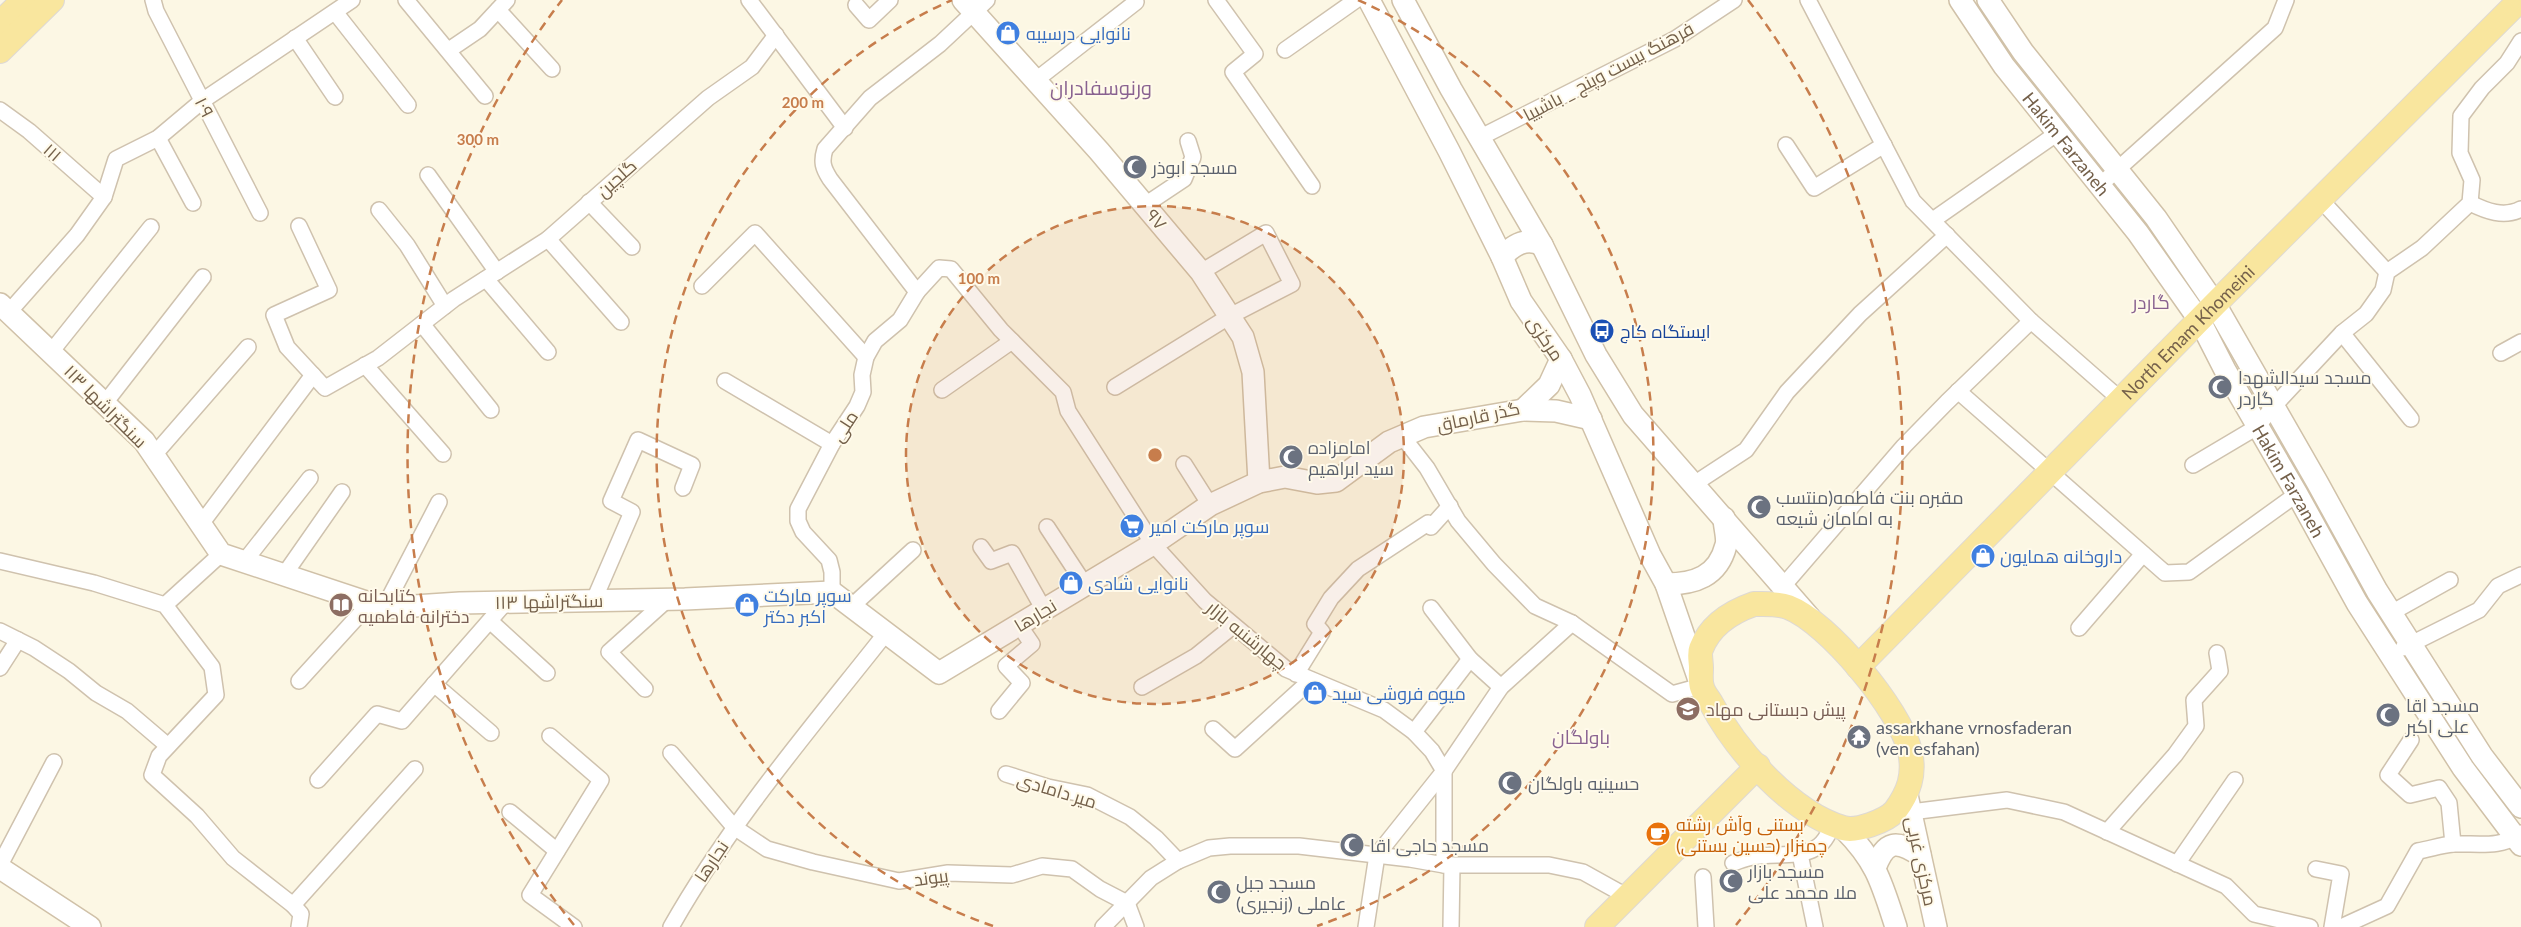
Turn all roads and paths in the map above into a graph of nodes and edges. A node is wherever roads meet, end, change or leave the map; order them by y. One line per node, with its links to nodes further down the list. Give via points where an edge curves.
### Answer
1 (24, 0): 23 (main road)
2 (52, 0): 29 (main road)
3 (153, 0): 34 (street, ۱۰۹)
4 (352, 0): 22 (street)
5 (406, 0): 27 (street)
6 (749, 0): 24 (street)
7 (890, 0): 19 (street, via 869,20)
8 (1216, 0): 46 (street, via 1255,54 1233,72)
9 (1356, 0): 28 (street)
10 (1369, 0): 64 (street, مرکزی)
11 (1403, 0): 40 (street, مرکزی)
12 (1734, 0): 40 (street, فرهنگ بیست وپنج _ باشییا, via 1675,39)
13 (1808, 0): 43 (street)
14 (1960, 0): 38 (street, Hakim Farzaneh, via 2004,66)
15 (1988, 0): 44 (street, Hakim Farzaneh, via 2023,52)
16 (2286, 0): 44 (street, via 2275,28)
17 (2520, 0): 49 (main road, North Emam Khomeini)
18 (1136, 2): 31 (street)
19 (856, 4)
20 (975, 4): 31 (street, ۹۷); 37 (street, via 940,44 870,98)
21 (502, 5): 27 (street, via 480,29); 30 (street)
22 (335, 12): 25 (street); 35 (street)
23 (0, 23)
24 (776, 35): 37 (street); 50 (street, گلچین, via 752,67 708,98)
25 (295, 38): 33 (street); 34 (street)
26 (2521, 41): 52 (street, via 2461,116 2460,153 2472,180)
27 (449, 50): 32 (street)
28 (1285, 50)
29 (0, 51)
30 (552, 69)
31 (1036, 80): 53 (street, ۹۷)
32 (485, 96)
33 (335, 97)
34 (202, 101): 39 (street); 56 (street, ۱۰۹)
35 (408, 105)
36 (0, 110): 48 (street, ۱۱۱, via 29,131)
37 (845, 128): 71 (street, via 825,149 823,167)
38 (2059, 132): 47 (street, Hakim Farzaneh); 57 (street)
39 (158, 138): 48 (street, via 116,159); 51 (street)
40 (1479, 138): 62 (street, مرکزی)
41 (1188, 141): 53 (street, via 1193,157 1184,179)
42 (1786, 145): 43 (street, via 1814,188)
43 (1884, 145): 57 (street, via 1913,201)
44 (2116, 169): 47 (street); 74 (street, Hakim Farzaneh, via 2156,218)
45 (428, 175): 68 (street)
46 (1312, 186)
47 (2099, 186): 74 (street, Hakim Farzaneh)
48 (104, 197): 73 (street, via 76,235)
49 (2321, 200): 67 (street); 74 (main road, North Emam Khomeini)
50 (589, 202): 61 (street, گلچین); 63 (street)
51 (193, 203)
52 (2470, 203): 54 (street, via 2488,212 2512,213); 67 (street, via 2422,248)
53 (1144, 205): 66 (street, ۹۷)
54 (2521, 209)
55 (379, 210): 72 (street, via 407,245)
56 (260, 213)
57 (1932, 220): 60 (street)
58 (300, 226): 89 (street, گلچین, via 329,290 274,316 287,347)
59 (151, 227): 83 (street)
60 (1947, 235): 76 (street); 111 (street, via 1860,314 1787,392 1746,450)
61 (548, 239): 68 (street, گلچین); 77 (street)
62 (1542, 244): 64 (street, via 1522,242); 111 (street, مرکزی, via 1596,355 1632,414)
63 (632, 246)
64 (1502, 257): 87 (street, مرکزی, via 1521,301)
65 (939, 268): 71 (street, ملی); 80 (street, چهارشنبه بازار, via 951,269)
66 (1201, 272): 75 (street, ۹۷); 75 (street, via 1266,233 1292,284)
67 (2387, 272): 79 (street, via 2383,290 2366,314)
68 (492, 275): 72 (street, گلچین); 84 (street)
69 (203, 277): 95 (street)
70 (702, 286): 86 (street, via 755,233)
71 (917, 292): 86 (street, ملی, via 900,320 875,342)
72 (445, 306): 78 (street, گلچین)
73 (4, 308): 83 (street, سنگتراشها ۱۱۳)
74 (2208, 313): 94 (main road, North Emam Khomeini); 96 (street, Hakim Farzaneh); 101 (street, Hakim Farzaneh)
75 (1230, 316): 91 (street); 110 (street, ۹۷, via 1243,337 1253,372)
76 (2031, 321): 93 (street); 94 (street)
77 (621, 322)
78 (422, 324): 88 (street, گلچین); 97 (street)
79 (2342, 334): 96 (street); 100 (street)
80 (1012, 341): 92 (street); 121 (street, چهارشنبه بازار, via 1063,392 1068,411)
81 (2521, 342): 85 (street)
82 (248, 347): 105 (street)
83 (51, 352): 95 (street, سنگتراشها ۱۱۳)
84 (548, 352)
85 (2501, 353)
86 (866, 357): 103 (street, ملی, via 863,392)
87 (1561, 359): 98 (street, گذر قارماق, via 1549,385); 99 (street, مرکزی)
88 (365, 365): 89 (street, گلچین, via 325,388); 104 (street)
89 (313, 375): 119 (street)
90 (725, 382): 103 (street)
91 (1115, 387)
92 (942, 390)
93 (1958, 391): 108 (street); 133 (street, via 1898,454)
94 (2121, 400): 108 (main road, North Emam Khomeini)
95 (105, 403): 105 (street, سنگتراشها ۱۱۳)
96 (2273, 407): 101 (street); 143 (street, Hakim Farzaneh)
97 (491, 410)
98 (1523, 410): 99 (street, via 1556,411); 102 (street, گذر قارماق, via 1424,427)
99 (1591, 419): 131 (street, مرکزی, via 1650,555)
100 (2410, 419)
101 (2257, 427): 107 (street); 114 (street, Hakim Farzaneh)
102 (1402, 436): 110 (street, نجارها, via 1336,481 1318,483 1285,477); 117 (street, via 1427,468)
103 (832, 444): 134 (street, ملی, via 798,509 798,521 829,560)
104 (443, 454)
105 (154, 455): 119 (street, سنگتراشها ۱۱۳)
106 (1184, 464): 116 (street)
107 (2193, 465)
108 (2050, 472): 125 (street); 157 (main road, North Emam Khomeini)
109 (310, 478): 127 (street)
110 (1259, 482): 116 (street, نجارها)
111 (1694, 484): 118 (street, مرکزی)
112 (683, 488): 136 (street, via 692,464 638,440 611,501 632,512)
113 (342, 492): 128 (street)
114 (2298, 494): 125 (street, via 2189,572 2165,573); 155 (street, Hakim Farzaneh, via 2357,604)
115 (439, 502): 139 (street)
116 (1210, 505): 121 (street, نجارها)
117 (1450, 506): 146 (street, via 1494,564 1535,606); 160 (street, via 1431,526 1428,523 1358,569 1331,598 1315,624 1322,632)
118 (1724, 518): 131 (street, via 1726,545 1715,568 1688,584); 133 (street, مرکزی)
119 (200, 524): 124 (street, سنگتراشها ۱۱۳)
120 (1047, 527): 132 (street)
121 (1153, 544): 132 (street, نجارها); 148 (street, چهارشنبه بازار, via 1205,601)
122 (981, 547): 142 (street, via 991,561 1012,553)
123 (913, 550): 140 (street)
124 (221, 554): 127 (street, سنگتراشها ۱۱۳); 138 (street)
125 (2143, 554): 149 (street)
126 (0, 561): 138 (street, via 94,583)
127 (244, 562): 128 (street, سنگتراشها ۱۱۳)
128 (284, 575): 139 (street, سنگتراشها ۱۱۳)
129 (2521, 575): 153 (street, via 2498,586 2479,610)
130 (2450, 580): 143 (street)
131 (1666, 584): 164 (street, مرکزی)
132 (1085, 585): 142 (street, نجارها)
133 (1784, 586): 145 (street, مرکزی)
134 (832, 592): 135 (street, سنگتراشها ۱۱۳); 140 (street, نجارها)
135 (668, 599): 136 (street, سنگتراشها ۱۱۳); 167 (street, via 609,652)
136 (594, 600): 137 (street, سنگتراشها ۱۱۳)
137 (506, 602): 139 (street, سنگتراشها ۱۱۳); 144 (street)
138 (165, 605): 174 (street, via 212,667 216,695)
139 (377, 606): 162 (street)
140 (851, 607): 151 (street, نجارها)
141 (1431, 608): 156 (street)
142 (1044, 610): 147 (street, نجارها)
143 (2391, 612): 153 (street, Hakim Farzaneh)
144 (490, 621): 159 (street); 163 (street)
145 (1814, 622): 157 (main road); 164 (main road, via 1788,607 1754,604 1735,611 1719,622 1701,650)
146 (1572, 623): 164 (street, via 1672,694); 166 (street)
147 (1018, 625): 151 (street, نجارها, via 939,672); 168 (street, via 1032,644 1006,666 1022,683)
148 (1233, 626): 160 (street, چهارشنبه بازار, via 1272,659); 165 (street, via 1196,656)
149 (2079, 628)
150 (0, 631): 152 (street)
151 (886, 633): 187 (street, نجارها)
152 (18, 640): 158 (street); 174 (street, via 127,711)
153 (2411, 644): 155 (street); 184 (street, Hakim Farzaneh, via 2482,756)
154 (2217, 653): 188 (street, via 2220,671 2194,700 2196,726)
155 (2391, 654): 189 (street, Hakim Farzaneh, via 2463,768)
156 (1470, 659): 166 (street); 170 (street)
157 (1858, 667): 183 (main road, via 1903,730 1910,753)
158 (0, 668)
159 (548, 673)
160 (1296, 674): 161 (street, چهارشنبه بازار)
161 (1311, 680): 169 (street, via 1234,749); 170 (street, چهارشنبه بازار, via 1384,710)
162 (300, 681)
163 (434, 684): 171 (street); 181 (street, via 402,721 376,714)
164 (1701, 686): 177 (main road, via 1721,721)
165 (1142, 687)
166 (1501, 687): 179 (street)
167 (645, 689)
168 (1000, 711)
169 (1213, 729)
170 (1414, 732): 179 (street, چهارشنبه بازار, via 1432,751)
171 (492, 733)
172 (550, 736): 191 (street, via 601,780)
173 (2411, 740): 190 (street, via 2388,775 2410,795 2439,788 2450,803)
174 (168, 746): 205 (street, via 158,756 152,775 197,816 233,858)
175 (672, 753): 187 (street, پیوند)
176 (54, 762): 199 (street)
177 (1758, 766): 186 (main road, via 1776,786 1808,811); 203 (main road)
178 (415, 769): 205 (street)
179 (1444, 771): 193 (street); 198 (street)
180 (1006, 774): 195 (street, میر دامادی, via 1088,795 1130,817)
181 (318, 780)
182 (2235, 780): 197 (street)
183 (1909, 803): 186 (main road, via 1874,824); 188 (street, via 2007,800 2064,812); 194 (street, مرکزی غربی)
184 (2521, 807)
185 (510, 812): 191 (street)
186 (1838, 826): 192 (street, via 1816,848); 200 (street, via 1863,848)
187 (734, 827): 204 (street, پیوند, via 767,849 899,881 948,873 1012,874 1042,866 1072,869); 209 (street, نجارها, via 698,879)
188 (2107, 832): 197 (street)
189 (2519, 839): 190 (street, via 2491,845)
190 (2453, 844): 221 (street, via 2418,851 2387,906)
191 (557, 852): 208 (street, via 530,895)
192 (1800, 854): 196 (street, via 1752,857); 216 (street)
193 (1377, 855): 195 (street, via 1299,846 1230,846 1209,848); 198 (street); 212 (street)
194 (1920, 855): 200 (street, via 1904,846 1890,846 1882,852); 218 (street, مرکزی غربی)
195 (1178, 861): 204 (street, via 1151,878)
196 (1733, 863)
197 (2177, 864): 219 (street, via 2226,886 2254,914)
198 (1448, 865): 203 (street, via 1549,865 1583,872); 213 (street)
199 (0, 866): 206 (street)
200 (1876, 868): 217 (street)
201 (2316, 869): 220 (street, via 2341,874)
202 (1703, 877): 215 (street)
203 (1628, 897): 214 (main road)
204 (1127, 903): 210 (street); 211 (street)
205 (293, 905): 207 (street, via 300,914)
206 (90, 927)
207 (299, 927)
208 (574, 927)
209 (671, 927)
210 (1103, 927)
211 (1136, 927)
212 (1366, 927)
213 (1451, 927)
214 (1597, 927)
215 (1706, 927)
216 (1815, 927)
217 (1896, 927)
218 (1936, 927)
219 (2310, 927)
220 (2332, 927)
221 (2341, 927)

